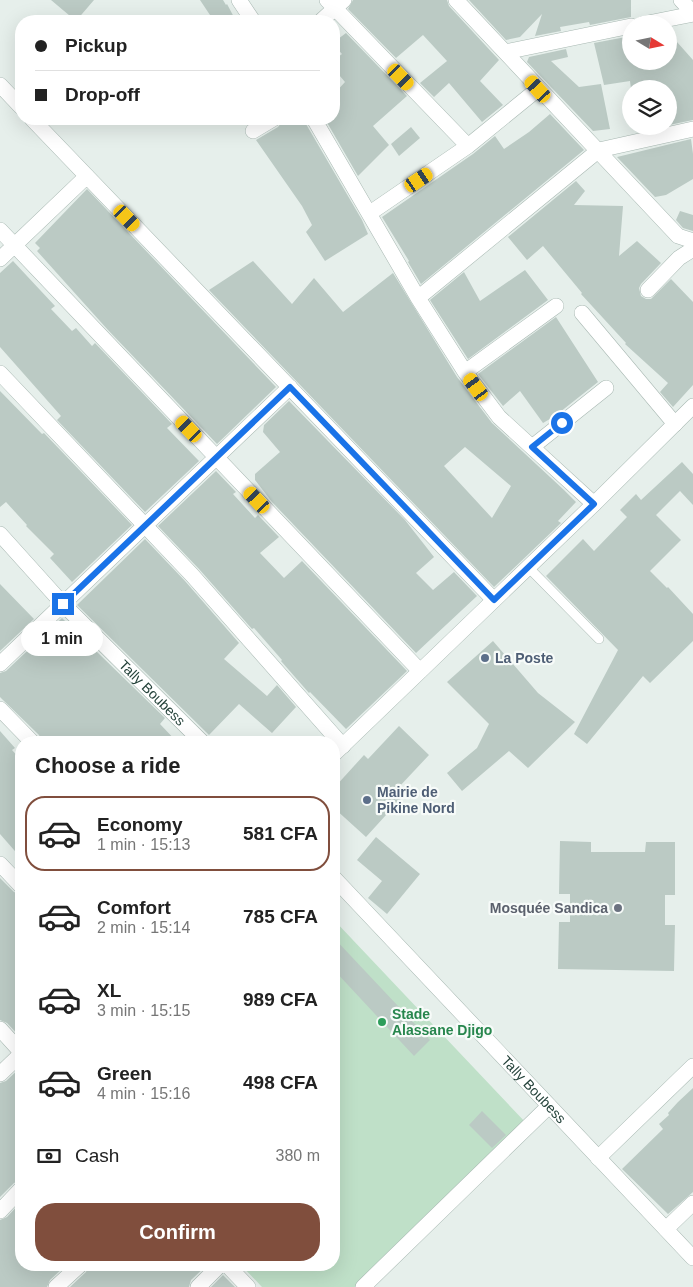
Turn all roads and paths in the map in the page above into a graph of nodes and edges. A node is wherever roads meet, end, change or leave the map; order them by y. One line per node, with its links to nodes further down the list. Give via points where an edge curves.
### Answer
1 (239, 0): 6 (street)
2 (456, 0): 10 (street)
3 (681, 0): 5 (street)
4 (335, 3): 7 (street); 19 (street)
5 (693, 13): 8 (street)
6 (249, 15)
7 (326, 15)
8 (678, 16)
9 (622, 28): 10 (street)
10 (505, 52): 12 (street)
11 (0, 85): 13 (street)
12 (538, 89): 19 (street); 20 (street)
13 (15, 101)
14 (38, 125): 21 (street)
15 (263, 125): 18 (street)
16 (318, 125): 22 (street)
17 (693, 129): 20 (street)
18 (253, 131)
19 (468, 146): 22 (street)
20 (599, 150): 24 (street, via 678,236); 29 (street)
21 (87, 176): 25 (street); 34 (street)
22 (370, 213): 29 (street)
23 (0, 230): 25 (street)
24 (693, 241)
25 (14, 245): 27 (street); 39 (street)
26 (693, 249): 28 (street, via 679,258)
27 (0, 259)
28 (648, 290)
29 (418, 298): 32 (street)
30 (556, 306): 32 (street)
31 (582, 313): 37 (street)
32 (465, 372): 38 (street, via 499,417)
33 (0, 373): 41 (street)
34 (290, 387): 39 (street); 44 (street)
35 (606, 388): 38 (street)
36 (693, 406): 37 (street)
37 (675, 424): 40 (street)
38 (532, 447): 40 (street)
39 (216, 457): 41 (street); 48 (street)
40 (594, 504): 43 (street)
41 (145, 525): 45 (street); 52 (street, via 192,575)
42 (0, 534): 45 (street, Tally Boubess)
43 (528, 567): 44 (street); 46 (lane)
44 (494, 600): 48 (street)
45 (63, 604): 47 (street); 51 (street, Tally Boubess)
46 (599, 639)
47 (0, 664)
48 (420, 671): 53 (street)
49 (0, 709): 50 (street)
50 (26, 736)
51 (196, 736)
52 (326, 736)
53 (340, 748)
54 (0, 864): 55 (street)
55 (15, 880)
56 (340, 884): 62 (street, Tally Boubess)
57 (0, 1029): 58 (street)
58 (15, 1046)
59 (15, 1059): 61 (street)
60 (693, 1066): 63 (street)
61 (0, 1074)
62 (549, 1106): 63 (street, Tally Boubess); 75 (street)
63 (598, 1158): 67 (street, Tally Boubess)
64 (15, 1195): 66 (street)
65 (693, 1203): 67 (street)
66 (0, 1211)
67 (666, 1229): 68 (street, Tally Boubess)
68 (693, 1258)
69 (73, 1271): 72 (street)
70 (214, 1271): 73 (street)
71 (233, 1271): 74 (street)
72 (56, 1287)
73 (198, 1287)
74 (248, 1287)
75 (363, 1287)

